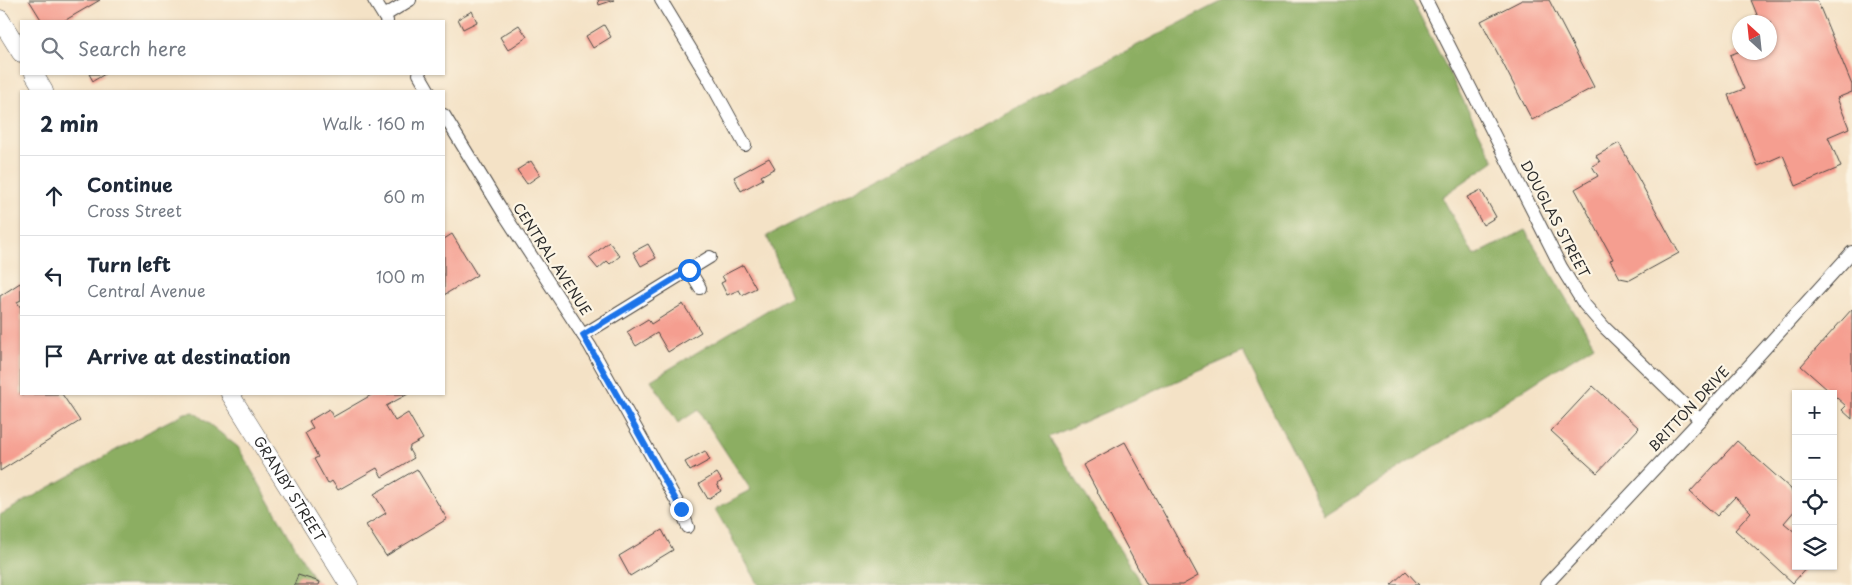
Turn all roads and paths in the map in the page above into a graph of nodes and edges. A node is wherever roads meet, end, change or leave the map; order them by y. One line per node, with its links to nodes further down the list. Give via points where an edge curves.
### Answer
1 (374, 0): 6 (street)
2 (410, 0): 6 (street)
3 (661, 0): 13 (street)
4 (1426, 0): 20 (street, DOUGLAS STREET, via 1561,267 1584,304)
5 (0, 19): 7 (main road)
6 (385, 19)
7 (20, 51)
8 (35, 75): 10 (main road)
9 (420, 75): 11 (street)
10 (43, 90)
11 (429, 90)
12 (445, 117): 18 (street, CENTRAL AVENUE)
13 (746, 146)
14 (1852, 252): 20 (street, BRITTON DRIVE)
15 (710, 257): 16 (street)
16 (689, 270): 17 (street); 18 (street)
17 (700, 288)
18 (583, 335): 21 (street, CENTRAL AVENUE)
19 (231, 395): 22 (main road, GRANBY STREET)
20 (1700, 420): 23 (street, BRITTON DRIVE)
21 (688, 527)
22 (349, 585)
23 (1546, 585)

